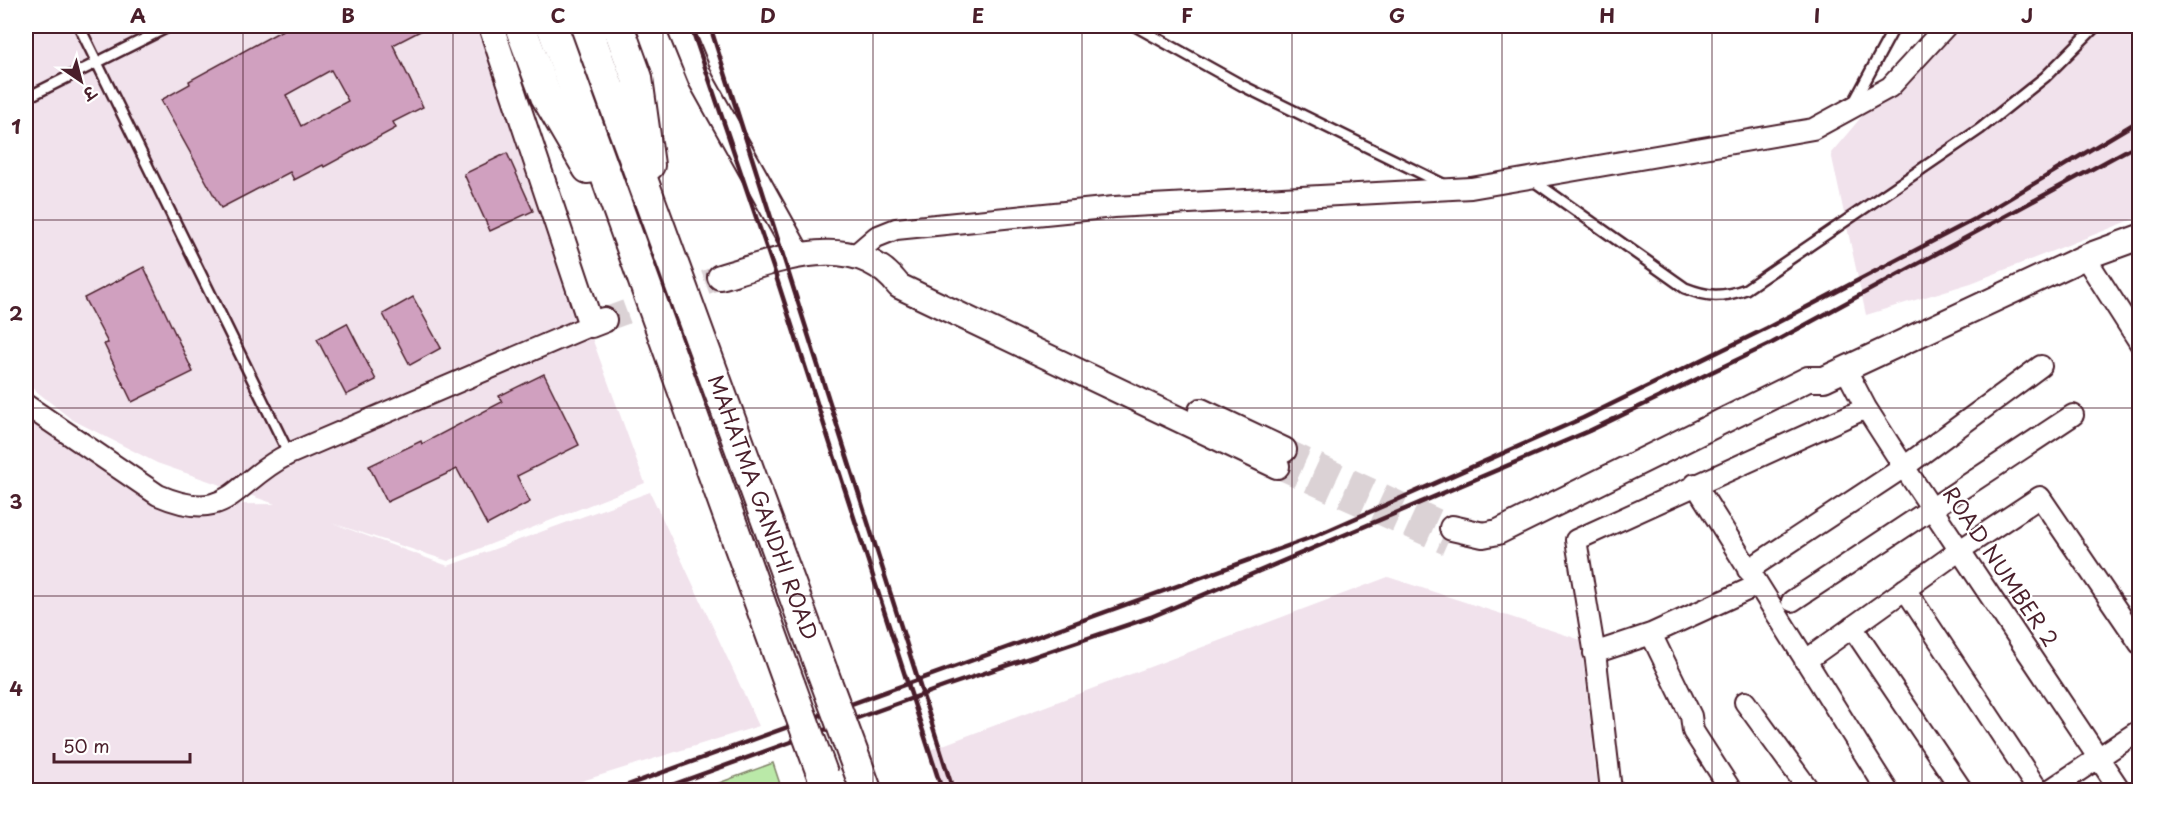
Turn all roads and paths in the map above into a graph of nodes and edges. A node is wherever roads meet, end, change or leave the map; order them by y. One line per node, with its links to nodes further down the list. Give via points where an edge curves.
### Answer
1 (79, 26): 13 (lane)
2 (170, 26): 13 (lane)
3 (491, 26): 25 (street)
4 (520, 26): 20 (main road, via 546,96)
5 (552, 26): 20 (main road)
6 (586, 26): 18 (main road)
7 (618, 26): 18 (main road, via 637,78)
8 (679, 26): 21 (street, via 701,80)
9 (1135, 26): 17 (lane, via 1243,86)
10 (1895, 26): 15 (lane)
11 (1946, 26): 15 (street, via 1890,87)
12 (2096, 26): 16 (lane, via 2045,77 1980,129 1756,282 1726,296 1707,296 1684,288)
13 (97, 63): 14 (lane); 32 (lane)
14 (26, 98)
15 (1850, 109): 16 (street, via 1813,129)
16 (1529, 178): 17 (street)
17 (1452, 189): 22 (street, via 1114,207 896,229 876,237)
18 (658, 224): 50 (main road, MAHATMA GANDHI ROAD, bridge)
19 (2139, 237): 23 (street)
20 (629, 238): 51 (main road, MAHATMA GANDHI ROAD, bridge)
21 (798, 254): 22 (street, via 838,251); 24 (street)
22 (855, 255): 33 (street, via 890,275 905,272)
23 (2085, 257): 26 (street); 28 (street)
24 (720, 277)
25 (598, 323): 32 (street)
26 (2139, 343)
27 (2041, 366): 34 (street)
28 (1834, 374): 30 (street, ROAD NUMBER 2); 37 (street, via 1808,379 1498,532)
29 (26, 405): 32 (street, via 158,495 181,505 214,506 269,464)
30 (1866, 408): 34 (street, ROAD NUMBER 2); 35 (street)
31 (2073, 415): 36 (street)
32 (289, 454)
33 (1280, 458)
34 (1904, 467): 36 (street, ROAD NUMBER 2); 39 (street)
35 (1695, 484): 39 (street); 45 (street, via 1576,540)
36 (1932, 509): 38 (street, ROAD NUMBER 2); 41 (street)
37 (1450, 536)
38 (1960, 550): 40 (street); 44 (street, via 2040,497); 49 (street, ROAD NUMBER 2)
39 (1753, 578): 43 (street); 46 (street)
40 (1905, 589): 42 (street); 57 (street)
41 (1792, 601)
42 (1852, 627): 46 (street); 56 (street)
43 (1651, 633): 45 (street); 53 (street, via 1691,716 1693,731)
44 (2139, 644)
45 (1594, 653): 52 (street)
46 (1804, 661): 55 (street)
47 (1745, 702): 54 (street)
48 (2139, 730): 49 (street)
49 (2098, 758): 58 (street); 59 (street, ROAD NUMBER 2)
50 (861, 778)
51 (825, 783)
52 (1611, 790)
53 (1731, 790)
54 (1809, 790)
55 (1887, 790)
56 (1962, 790)
57 (2038, 790)
58 (2050, 790)
59 (2120, 790)

